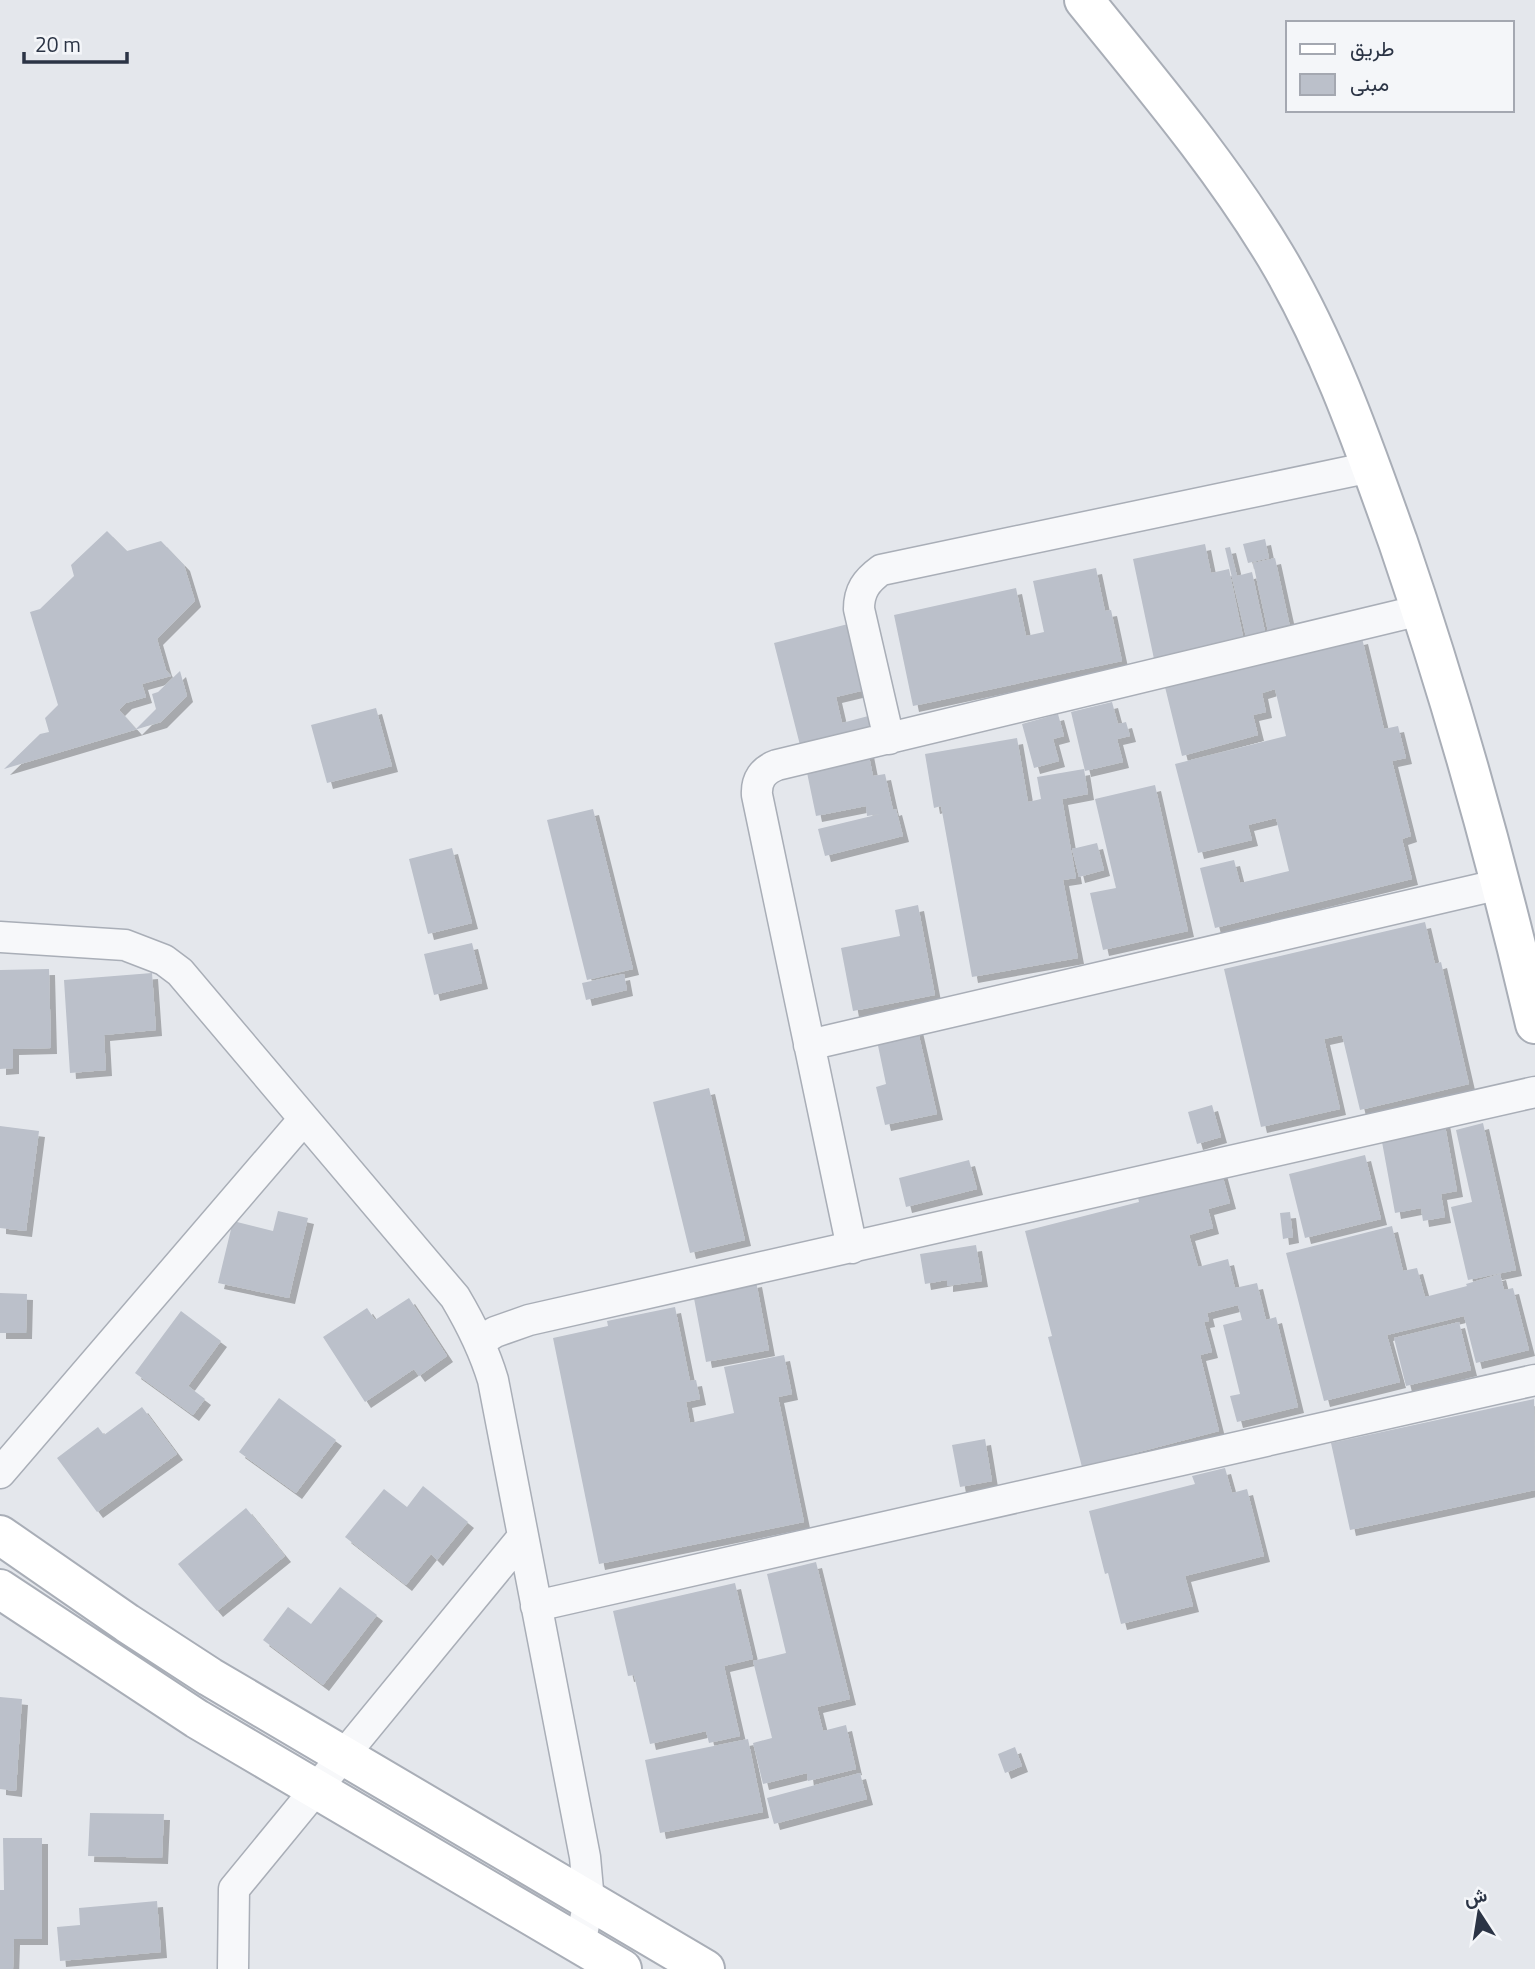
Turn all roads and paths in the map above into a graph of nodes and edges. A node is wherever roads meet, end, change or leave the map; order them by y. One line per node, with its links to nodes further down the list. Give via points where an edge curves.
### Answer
1 (1084, 0): 2 (main road, via 1212,160 1269,246 1329,359)
2 (1371, 467): 3 (main road); 4 (street, via 881,570 863,586 859,609)
3 (1421, 610): 4 (street); 5 (main road)
4 (889, 739): 8 (street, via 769,768 757,787)
5 (1501, 884): 7 (main road); 8 (street)
6 (0, 937): 10 (street, via 125,945 164,960 193,987)
7 (1535, 1024)
8 (809, 1045): 11 (street)
9 (1535, 1092): 11 (street)
10 (304, 1119): 12 (street, via 454,1297); 14 (street)
11 (852, 1248): 12 (street, via 530,1320)
12 (479, 1342): 16 (street, via 492,1380)
13 (1535, 1380): 18 (street)
14 (0, 1473)
15 (0, 1535): 19 (main road, via 209,1676)
16 (522, 1538): 18 (street); 19 (street)
17 (0, 1589): 20 (main road, via 186,1713)
18 (536, 1606): 21 (street, via 585,1857)
19 (343, 1755): 20 (street); 21 (main road)
20 (315, 1789): 22 (main road); 23 (street, via 234,1889)
21 (589, 1901): 22 (street); 25 (main road)
22 (580, 1944): 24 (main road)
23 (233, 1969)
24 (622, 1969)
25 (705, 1969)

